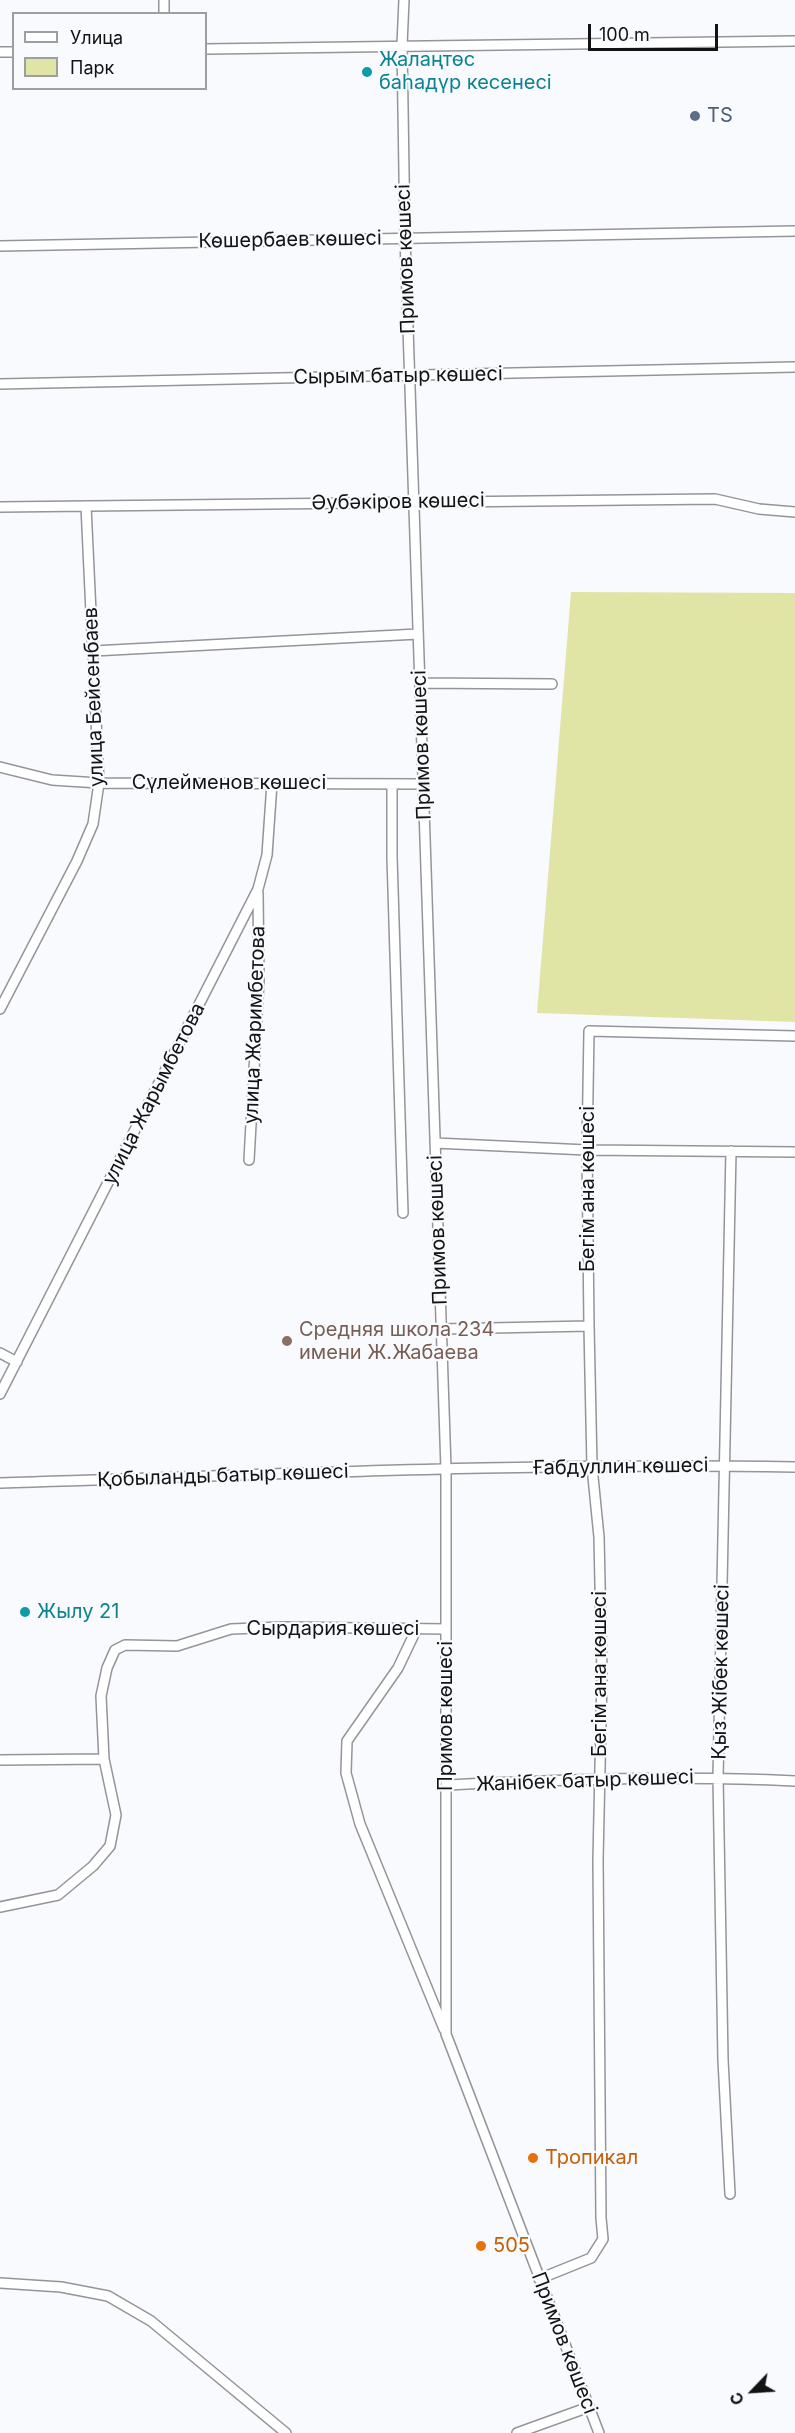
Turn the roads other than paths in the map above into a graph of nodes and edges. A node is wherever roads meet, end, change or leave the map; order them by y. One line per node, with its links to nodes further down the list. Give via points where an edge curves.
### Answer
1 (404, 0): 3 (street, Примов көшесі)
2 (795, 41): 3 (street)
3 (402, 45): 4 (street); 6 (street, Примов көшесі)
4 (207, 49)
5 (795, 231): 6 (street, Көшербаев көшесі)
6 (405, 237): 7 (street, Көшербаев көшесі); 9 (street, Примов көшесі)
7 (0, 246)
8 (795, 367): 9 (street, Сырым батыр көшесі)
9 (410, 376): 10 (street, Сырым батыр көшесі); 11 (street, Примов көшесі)
10 (0, 384)
11 (414, 502): 12 (street, Әубәкіров көшесі); 14 (street, Әубәкіров көшесі, via 715,500); 15 (street, Примов көшесі)
12 (86, 506): 13 (street, Әубәкіров көшесі); 16 (street, улица Бейсенбаев)
13 (0, 507)
14 (795, 512)
15 (418, 633): 16 (street); 17 (street, Примов көшесі)
16 (93, 651): 20 (street, улица Бейсенбаев)
17 (420, 682): 18 (street); 23 (street, Примов көшесі)
18 (552, 684)
19 (0, 767): 20 (street, Сүлейменов көшесі, via 52,780)
20 (99, 783): 21 (street, Сүлейменов көшесі); 25 (street, улица Бейсенбаев, via 93,824 77,861)
21 (272, 783): 22 (street, Сүлейменов көшесі); 24 (street, улица Жарымбетова, via 267,855)
22 (392, 784): 23 (street, Сүлейменов көшесі); 32 (street)
23 (423, 784): 27 (street, Примов көшесі)
24 (258, 889): 31 (street, улица Жаримбетова, via 259,980); 36 (street, улица Жарымбетова)
25 (0, 1009)
26 (795, 1036): 28 (street, Бегім ана көшесі, via 589,1031)
27 (435, 1143): 28 (street); 34 (street, Примов көшесі)
28 (587, 1150): 29 (street); 33 (street, Бегім ана көшесі)
29 (731, 1151): 30 (street); 38 (street, Қыз Жібек көшесі)
30 (795, 1152)
31 (249, 1160)
32 (403, 1213)
33 (589, 1326): 34 (street); 39 (street, Бегім ана көшесі)
34 (441, 1329): 41 (street, Примов көшесі)
35 (0, 1353): 36 (street)
36 (16, 1362): 37 (street, улица Жарымбетова)
37 (0, 1394)
38 (726, 1466): 39 (street, Ғабдуллин көшесі); 40 (street, Ғабдуллин көшесі); 47 (street, Қыз Жібек көшесі)
39 (592, 1467): 41 (street, Ғабдуллин көшесі); 48 (street, Бегім ана көшесі, via 602,1675)
40 (795, 1467)
41 (446, 1469): 42 (street, Қобыланды батыр көшесі); 44 (street, Примов көшесі)
42 (0, 1483)
43 (417, 1628): 44 (street, Сырдария көшесі); 45 (street, Сырдария көшесі, via 231,1629 177,1646 125,1645 115,1650 101,1696); 52 (street, via 398,1668 347,1741 346,1773 360,1824)
44 (446, 1629): 50 (street, Примов көшесі)
45 (104, 1759): 46 (street); 51 (street, via 116,1815 110,1846 93,1866 58,1894)
46 (0, 1760)
47 (718, 1777): 48 (street, Жанібек батыр көшесі); 49 (street, Жанібек батыр көшесі); 53 (street, Қыз Жібек көшесі, via 723,2060)
48 (600, 1778): 50 (street, Жанібек батыр көшесі); 54 (street, Бегім ана көшесі, via 603,2239 591,2258)
49 (795, 1781)
50 (446, 1785): 52 (street, Примов көшесі)
51 (0, 1907)
52 (446, 2034): 54 (street, Примов көшесі)
53 (730, 2194)
54 (539, 2279): 56 (street, Примов көшесі)
55 (0, 2283): 57 (street, via 61,2287 108,2296 151,2321)
56 (589, 2407): 58 (street); 59 (street, Примов көшесі)
57 (286, 2433)
58 (517, 2433)
59 (599, 2433)

